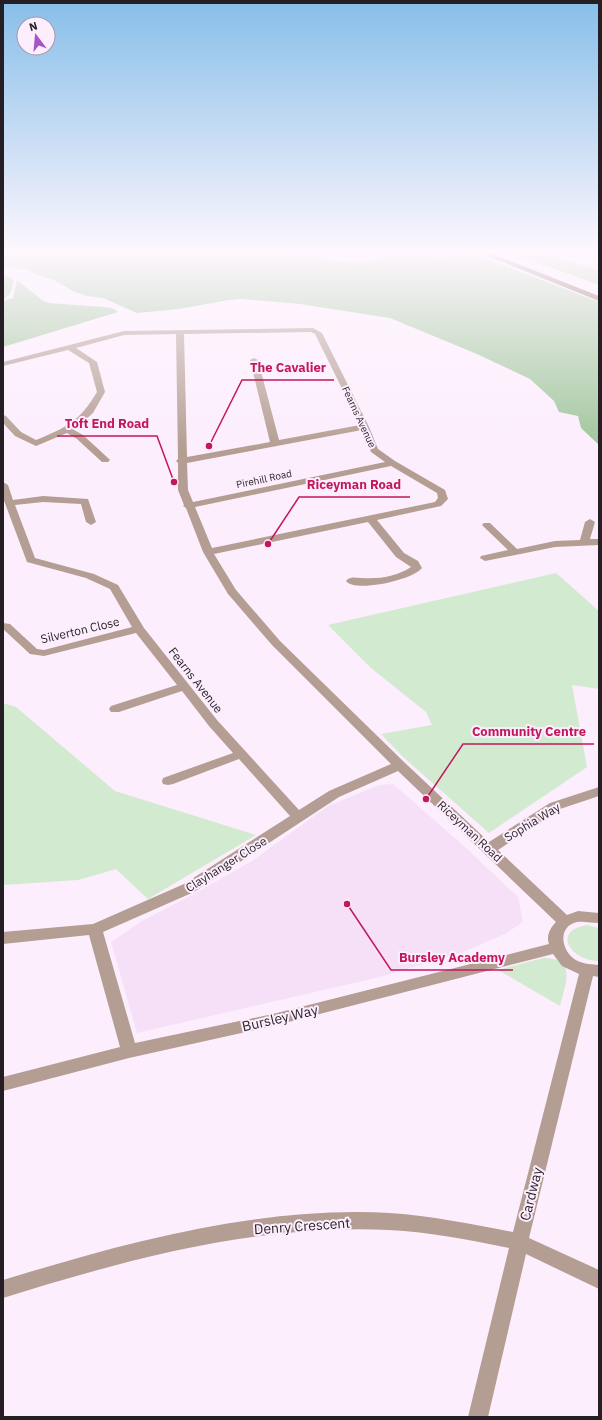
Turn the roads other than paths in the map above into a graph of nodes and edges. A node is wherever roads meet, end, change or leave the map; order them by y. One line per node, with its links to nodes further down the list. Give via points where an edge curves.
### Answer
1 (180, 331): 2 (street, Fearns Avenue, via 124,333); 6 (street, Fearns Avenue, via 313,330 318,333); 10 (street, Riceyman Road)
2 (71, 348): 4 (street, Fearns Avenue); 7 (street, via 93,362 101,392 90,411)
3 (254, 360): 8 (street)
4 (3, 364)
5 (3, 418): 7 (street, via 18,434 36,443)
6 (365, 427): 8 (street); 11 (street, Fearns Avenue, via 374,450)
7 (68, 430): 9 (street)
8 (275, 444): 10 (street)
9 (106, 460)
10 (181, 460): 14 (street, Riceyman Road, via 183,490)
11 (392, 463): 14 (street, Pirehill Road); 15 (street, Fearns Avenue, via 442,492 443,499 438,504)
12 (3, 485): 13 (street, Fearns Avenue)
13 (10, 503): 16 (street, via 43,499 85,501); 26 (street, Fearns Avenue, via 31,560 90,576 114,587)
14 (188, 506): 22 (street, Riceyman Road)
15 (371, 519): 22 (street, Fearns Avenue); 24 (street, via 400,555 414,563 417,568 407,575 370,583)
16 (91, 522)
17 (590, 522): 19 (street)
18 (488, 525): 21 (street)
19 (584, 542): 20 (street); 21 (street)
20 (599, 542)
21 (514, 551): 23 (street)
22 (208, 552): 30 (street, Riceyman Road, via 232,592 276,643)
23 (485, 558)
24 (351, 582)
25 (12, 628): 26 (street, Silverton Close, via 34,652 44,653)
26 (139, 629): 27 (street, Fearns Avenue)
27 (186, 686): 28 (street); 29 (street, Fearns Avenue, via 213,723)
28 (115, 709)
29 (241, 754): 31 (street); 33 (street, Fearns Avenue)
30 (400, 765): 33 (street, Clayhanger Close, via 334,794); 34 (street, Riceyman Road)
31 (168, 781)
32 (599, 791): 34 (street, Sophia Way, via 555,806)
33 (298, 817): 37 (street, Clayhanger Close, via 189,888)
34 (489, 849): 36 (street, Riceyman Road)
35 (599, 918): 36 (street, via 574,917)
36 (564, 921): 39 (street, via 556,929)
37 (95, 929): 38 (street, Clayhanger Close); 41 (street)
38 (3, 938)
39 (556, 948): 40 (street, via 564,959 574,966); 41 (street, Bursley Way, via 273,1020)
40 (593, 971): 43 (street, Cardway)
41 (129, 1051): 42 (street, Bursley Way)
42 (3, 1084)
43 (519, 1243): 44 (street, Denry Crescent); 45 (street, Denry Crescent, via 452,1228 399,1223 332,1222 270,1226 218,1233 137,1251 60,1270); 46 (street, Cardway)
44 (599, 1280)
45 (3, 1289)
46 (478, 1417)

